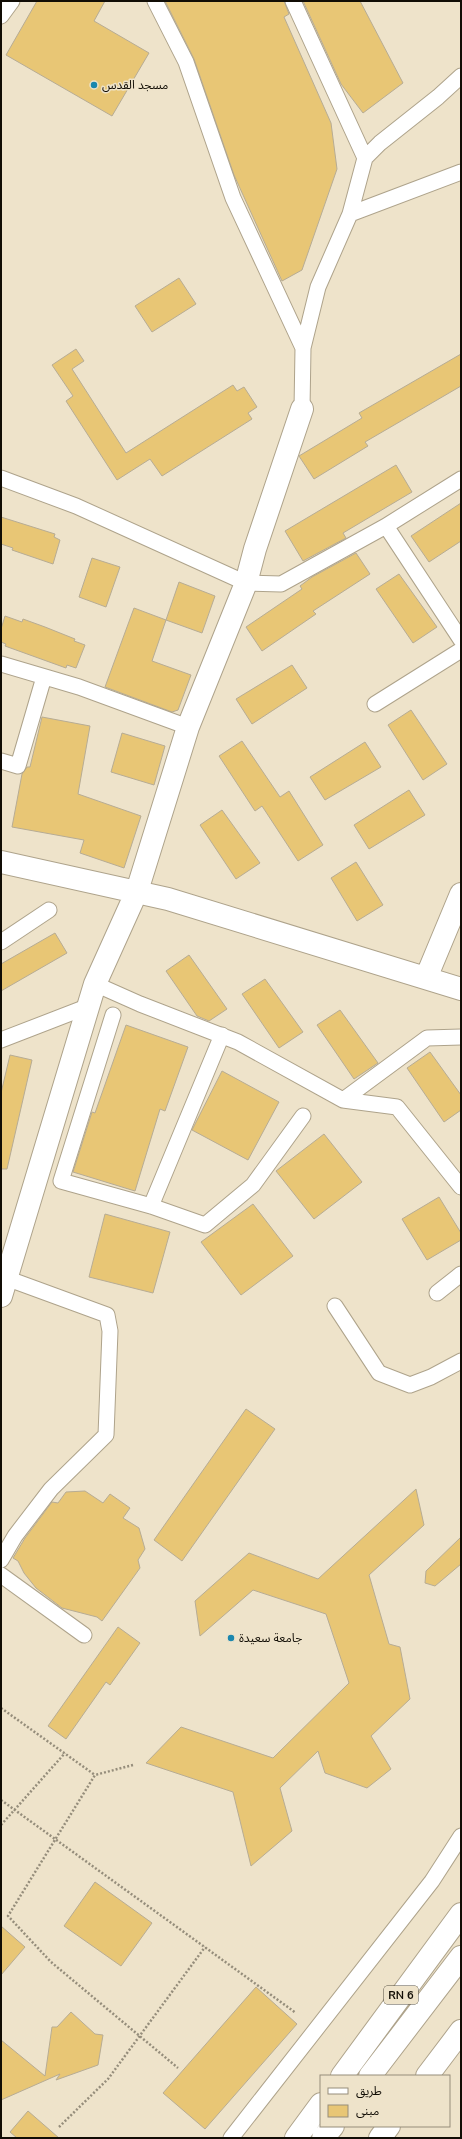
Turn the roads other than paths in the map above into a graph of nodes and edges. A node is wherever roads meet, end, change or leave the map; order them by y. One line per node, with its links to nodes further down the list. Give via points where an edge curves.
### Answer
1 (12, 1): 4 (street)
2 (155, 1): 9 (street, via 186,62 233,198)
3 (293, 1): 6 (street)
4 (1, 16)
5 (461, 76): 6 (street)
6 (364, 158): 8 (street)
7 (461, 172): 8 (street)
8 (350, 214): 9 (street, via 318,287)
9 (303, 348): 10 (street)
10 (302, 409): 14 (street)
11 (1, 478): 14 (street, via 76,506)
12 (461, 479): 13 (street)
13 (386, 526): 14 (street, via 282,584); 15 (street)
14 (246, 583): 20 (street)
15 (461, 640)
16 (461, 650): 19 (street)
17 (1, 664): 18 (street)
18 (44, 677): 20 (street, via 79,687); 21 (street, via 18,766)
19 (375, 704)
20 (188, 727): 23 (street)
21 (1, 761)
22 (1, 862): 23 (street)
23 (137, 891): 27 (street); 28 (street)
24 (461, 894): 27 (street)
25 (49, 910): 26 (street)
26 (1, 942)
27 (426, 978): 29 (street)
28 (95, 984): 30 (street); 32 (street)
29 (461, 989)
30 (89, 1006): 34 (street); 40 (street)
31 (113, 1014): 38 (street, via 61,1181)
32 (222, 1035): 35 (street); 38 (street)
33 (461, 1037): 35 (street, via 427,1038)
34 (1, 1040)
35 (343, 1100): 37 (street, via 397,1107)
36 (303, 1116): 38 (street, via 253,1185 206,1224)
37 (461, 1187)
38 (151, 1206)
39 (461, 1274): 41 (street)
40 (4, 1287): 44 (street, via 107,1315 110,1331 106,1435 52,1489 15,1536)
41 (437, 1292)
42 (334, 1306): 43 (street, via 379,1373 410,1384 431,1378)
43 (461, 1361)
44 (1, 1560)
45 (1, 1575): 46 (street)
46 (84, 1635)
47 (461, 1836): 63 (street, via 432,1881)
48 (461, 1914): 53 (street, RN 6)
49 (461, 1935): 54 (street, RN 6)
50 (461, 1957): 55 (street, RN 6)
51 (461, 1974): 56 (street, RN 6)
52 (461, 2031): 57 (street)
53 (343, 2075)
54 (359, 2075)
55 (371, 2075)
56 (386, 2075)
57 (428, 2075)
58 (320, 2105): 64 (street)
59 (320, 2127): 65 (street)
60 (331, 2127): 66 (street)
61 (347, 2127): 67 (street)
62 (388, 2127): 68 (street)
63 (231, 2138)
64 (296, 2138)
65 (312, 2138)
66 (323, 2138)
67 (338, 2138)
68 (380, 2138)

